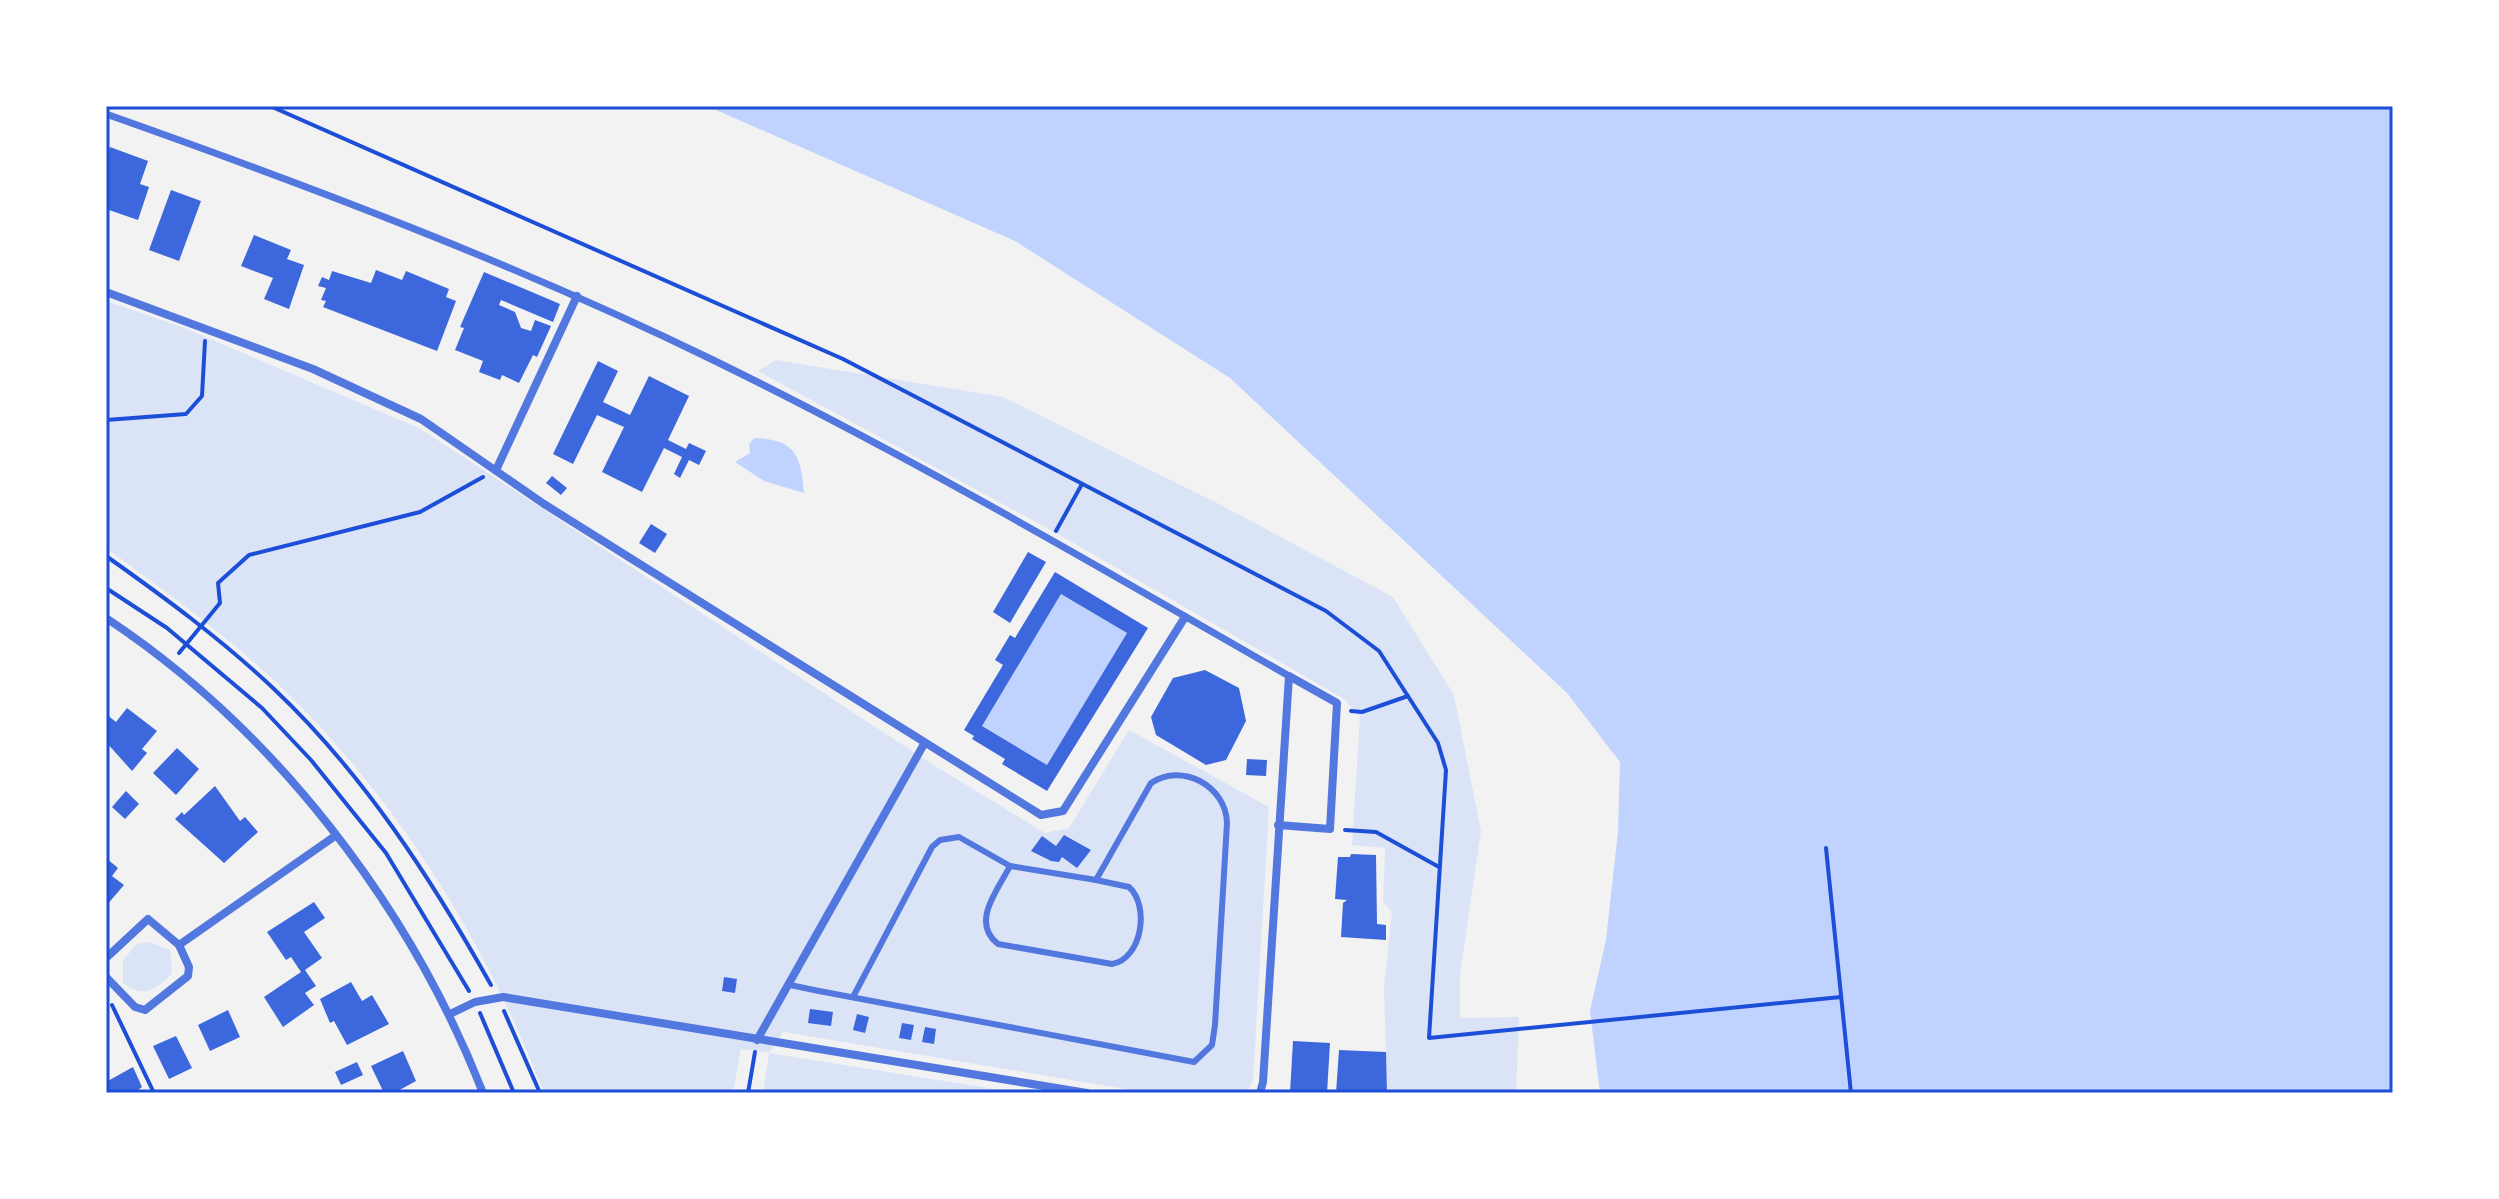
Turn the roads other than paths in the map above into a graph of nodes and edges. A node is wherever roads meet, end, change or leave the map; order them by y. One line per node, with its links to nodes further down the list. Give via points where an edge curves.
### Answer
1 (106, 114): 3 (street)
2 (106, 292): 4 (street, via 313,369 421,419)
3 (577, 296): 4 (street); 5 (street, via 816,412)
4 (496, 470): 8 (street)
5 (1185, 617): 7 (street); 8 (street, via 1063,811 1041,815)
6 (106, 618): 10 (street, via 244,732)
7 (1289, 676): 9 (street); 9 (street, via 1337,703 1330,829)
8 (924, 744): 16 (street)
9 (1278, 825): 22 (street)
10 (335, 836): 13 (street); 18 (street, via 395,917)
11 (1010, 866): 12 (lane); 12 (lane, via 987,910 985,930 990,938 998,944 1122,962 1134,950 1139,901 1129,887); 17 (lane, via 970,840 940,840)
12 (1096, 880): 17 (lane, via 1151,783 1163,775 1189,776 1224,801 1215,1025 1212,1045 1194,1062)
13 (179, 945): 14 (street, via 148,919); 15 (street, via 188,976 145,1010 135,1007)
14 (106, 958)
15 (106, 977)
16 (790, 985): 17 (lane); 19 (street)
17 (853, 997)
18 (450, 1014): 19 (street, via 498,998); 20 (street)
19 (757, 1040): 21 (street)
20 (483, 1093)
21 (1087, 1093)
22 (1260, 1093)

